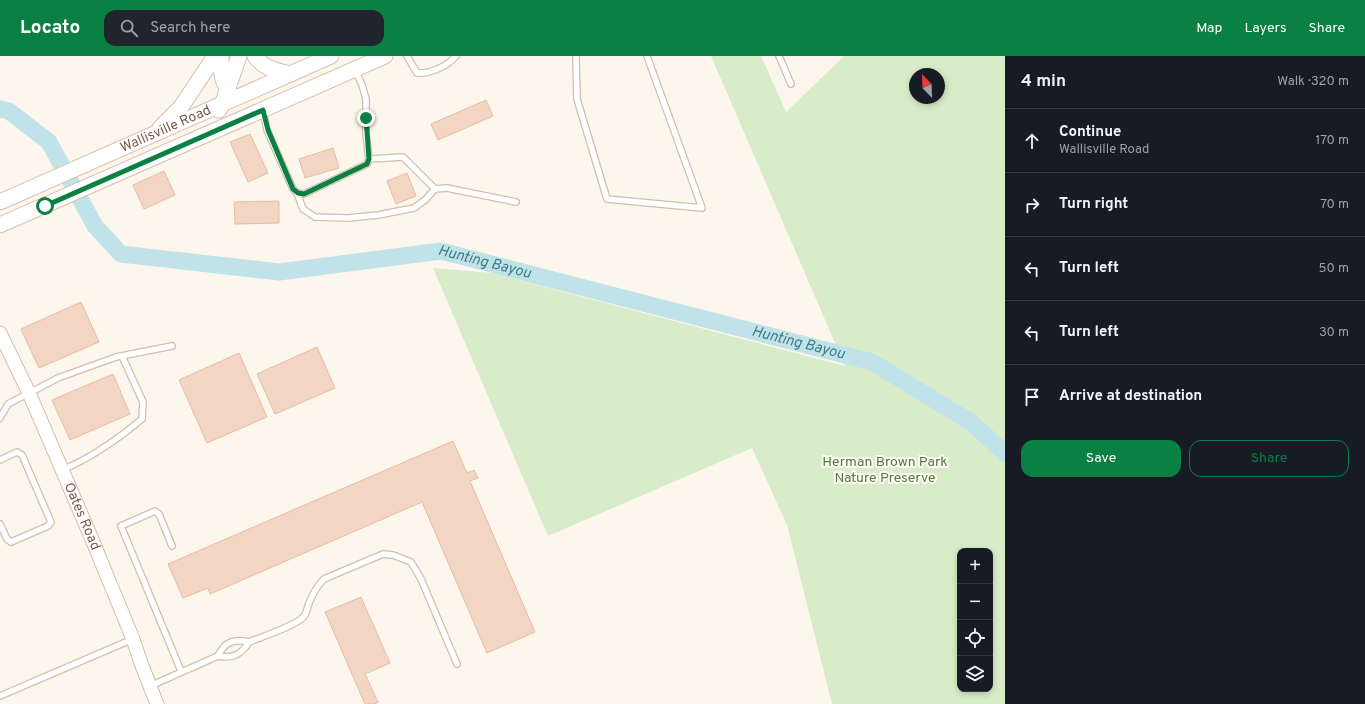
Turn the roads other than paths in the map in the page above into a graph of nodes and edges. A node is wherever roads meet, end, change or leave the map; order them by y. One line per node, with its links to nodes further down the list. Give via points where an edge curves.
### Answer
1 (215, 56): 18 (main road, via 181,107)
2 (221, 56): 15 (main road, via 223,80)
3 (239, 56): 15 (main road)
4 (256, 56): 13 (main road, via 263,64 274,70)
5 (332, 56): 13 (main road, via 312,62)
6 (385, 56): 12 (main road, Wallisville Road)
7 (407, 56): 8 (lane, via 417,73 424,74 451,62)
8 (456, 56)
9 (576, 56): 10 (lane, via 577,99 607,199 702,208)
10 (647, 56)
11 (779, 56): 14 (lane)
12 (355, 70): 17 (main road, Wallisville Road); 20 (lane, via 366,99)
13 (291, 74): 15 (main road)
14 (791, 84)
15 (232, 94): 16 (main road); 17 (main road)
16 (222, 105): 18 (main road, Wallisville Road); 19 (main road)
17 (263, 110): 19 (main road, Wallisville Road); 22 (lane, via 268,130 293,189)
18 (152, 135): 23 (main road, Wallisville Road)
19 (202, 136): 25 (main road, Wallisville Road)
20 (369, 159): 21 (lane, via 403,157); 22 (lane, via 367,164 304,194)
21 (435, 189): 22 (lane, via 426,200 414,208 348,218 315,217 303,209); 24 (lane, via 447,188)
22 (298, 193)
23 (0, 202)
24 (516, 202)
25 (0, 226)
26 (0, 333): 29 (street, Oates Road)
27 (172, 346): 28 (lane)
28 (122, 356): 29 (lane, via 58,378); 32 (lane, via 143,402 142,419 77,464)
29 (29, 394): 30 (lane, via 8,404); 32 (street, Oates Road)
30 (0, 418)
31 (0, 460): 33 (lane, via 17,452 22,455 51,522 48,526 11,542)
32 (62, 470): 35 (street, Oates Road)
33 (0, 524)
34 (172, 546): 39 (lane, via 159,514 155,511 121,526)
35 (133, 639): 40 (street, Oates Road); 41 (lane)
36 (249, 642): 37 (lane, via 243,651 229,657); 37 (lane, via 238,640 224,646); 38 (lane, via 300,620 305,615 313,593 324,579 377,556 393,555 411,562)
37 (218, 656): 39 (lane)
38 (457, 664)
39 (181, 671): 40 (lane)
40 (149, 686): 42 (street, Oates Road)
41 (0, 696)
42 (157, 704)

